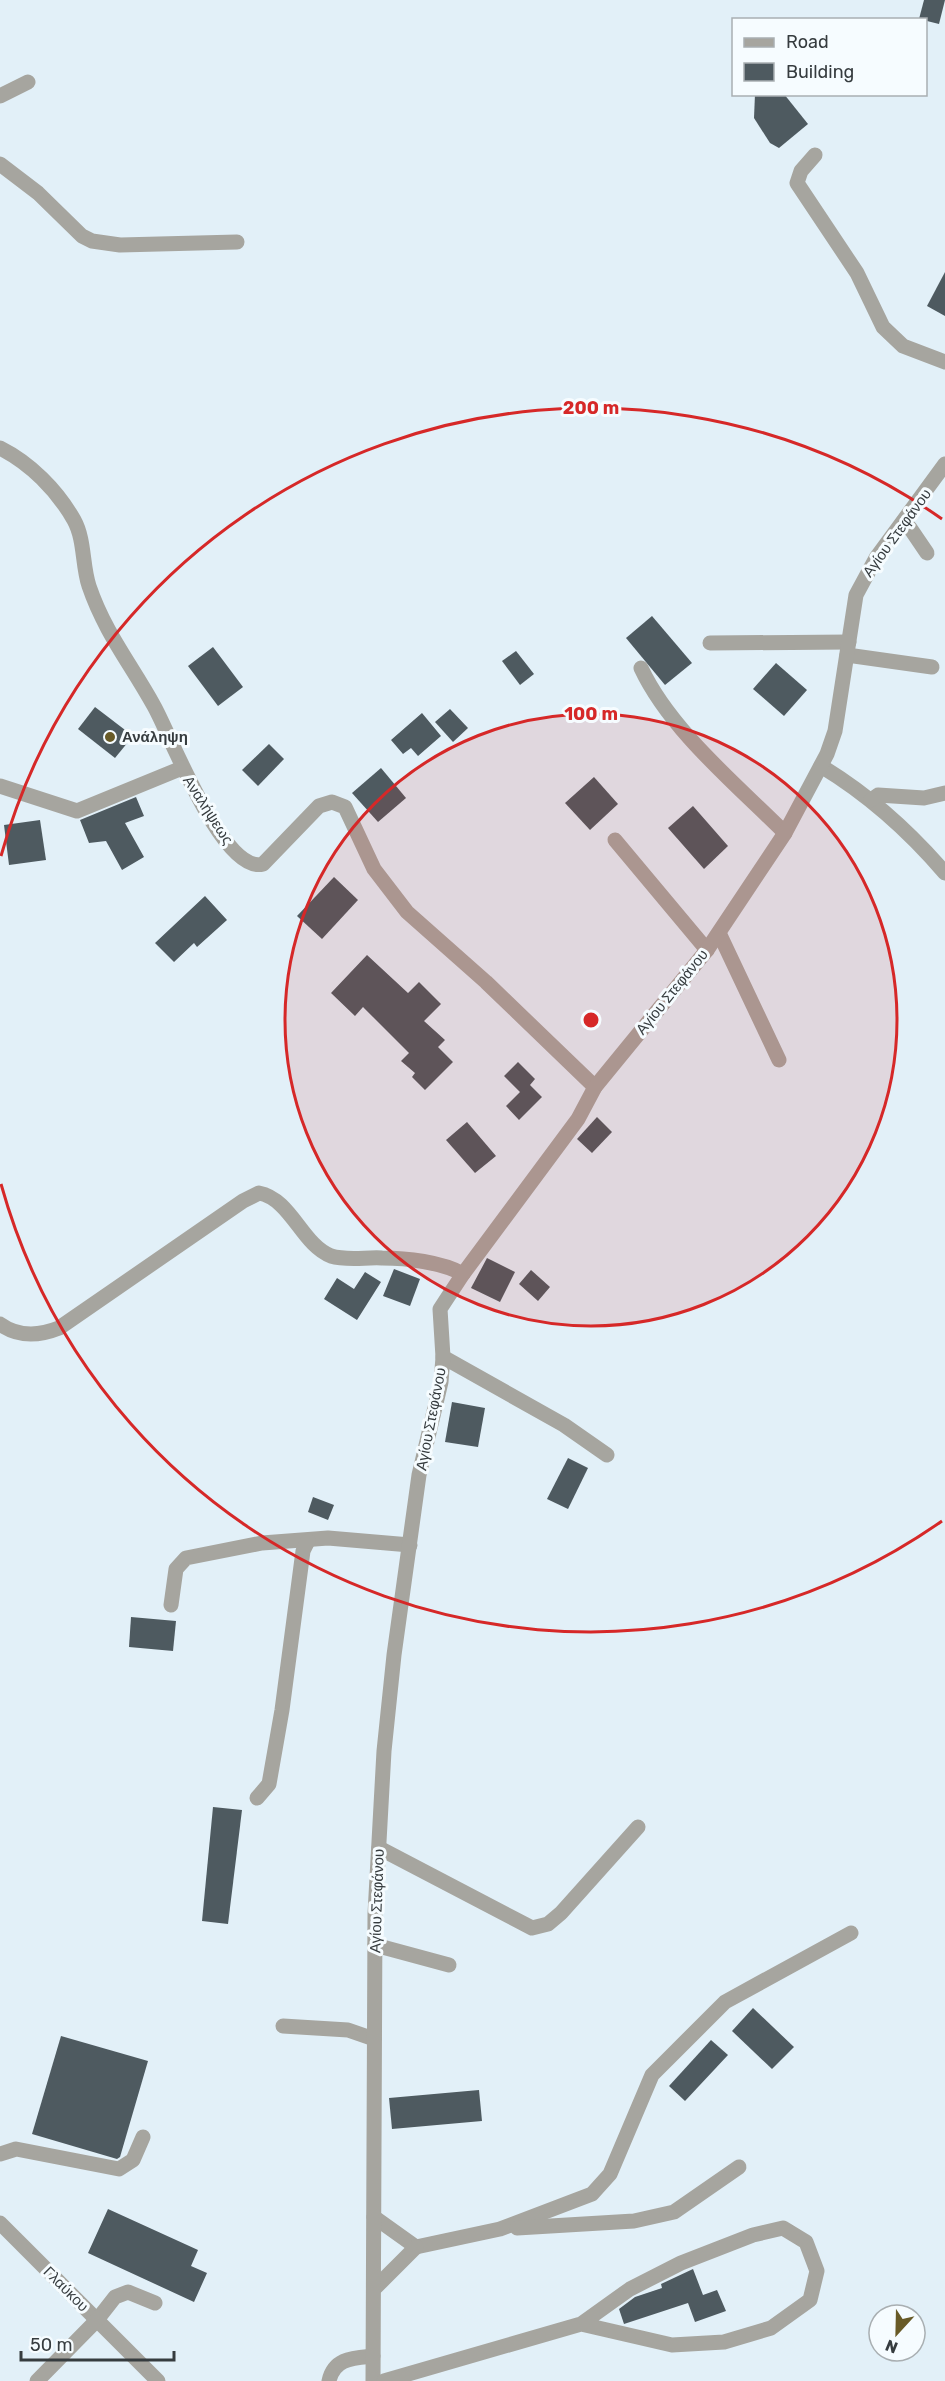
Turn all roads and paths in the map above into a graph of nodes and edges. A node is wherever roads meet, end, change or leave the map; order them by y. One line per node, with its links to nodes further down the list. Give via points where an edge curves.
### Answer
1 (28, 82): 2 (street)
2 (0, 96)
3 (815, 155): 6 (street, via 801,171 797,183 857,273 883,327 903,346)
4 (0, 164): 5 (street, via 92,241 120,245)
5 (237, 242)
6 (945, 362)
7 (0, 448): 16 (street, Αναλήψεως, via 27,464 74,520 88,584 103,621 154,707)
8 (945, 464): 9 (street, Αγίου Στεφάνου)
9 (903, 522): 10 (street); 12 (street, Αγίου Στεφάνου, via 864,577 853,606)
10 (927, 553)
11 (710, 642): 12 (street)
12 (848, 648): 13 (street); 15 (street, Αγίου Στεφάνου, via 836,731)
13 (932, 667)
14 (641, 668): 20 (street, via 654,695 673,719)
15 (821, 766): 19 (street); 20 (street, Αγίου Στεφάνου)
16 (182, 768): 17 (street, via 77,810); 26 (street, Αναλήψεως, via 215,826 241,858 254,865 270,859 319,806 332,802 345,807 374,869 407,912)
17 (0, 786)
18 (945, 793): 19 (street, via 924,798 878,795)
19 (871, 800): 22 (street)
20 (785, 833): 23 (street, Αγίου Στεφάνου)
21 (615, 840): 24 (street)
22 (945, 873)
23 (719, 933): 24 (street, Αγίου Στεφάνου); 25 (street)
24 (707, 950): 26 (street, Αγίου Στεφάνου)
25 (779, 1060)
26 (595, 1087): 27 (street, Αγίου Στεφάνου, via 578,1119)
27 (463, 1274): 28 (street, via 443,1266 401,1260 332,1256 316,1245 272,1198 260,1193 59,1328 33,1335); 29 (street, Αγίου Στεφάνου, via 440,1309)
28 (0, 1324)
29 (443, 1357): 30 (street, via 564,1425); 32 (street, Αγίου Στεφάνου, via 441,1382 419,1475)
30 (607, 1455)
31 (308, 1541): 32 (street, via 328,1538); 33 (street, via 262,1543 186,1558 176,1569); 34 (street, via 303,1551 269,1784)
32 (410, 1545): 36 (street, Αγίου Στεφάνου, via 388,1709)
33 (171, 1605)
34 (257, 1798)
35 (638, 1827): 36 (street, via 561,1913 548,1924 532,1928)
36 (379, 1848): 38 (street, Αγίου Στεφάνου)
37 (851, 1933): 47 (street, via 724,2002 652,2075 610,2174 592,2194)
38 (375, 1945): 39 (street); 41 (street, Αγίου Στεφάνου)
39 (449, 1965)
40 (283, 2026): 41 (street, via 348,2030)
41 (374, 2039): 45 (street, Αγίου Στεφάνου)
42 (143, 2137): 43 (street, via 133,2160 119,2169 16,2149)
43 (0, 2154)
44 (739, 2167): 47 (street, via 674,2212 634,2221)
45 (374, 2217): 48 (street); 49 (street, Αγίου Στεφάνου)
46 (0, 2223): 51 (street, Γλαύκου)
47 (500, 2229): 48 (street)
48 (416, 2247): 49 (street)
49 (374, 2289): 53 (street, Αγίου Στεφάνου)
50 (155, 2302): 51 (street, via 129,2292 115,2297)
51 (97, 2320): 54 (street); 55 (street, Γλαύκου)
52 (581, 2324): 52 (street, via 672,2345 724,2342 771,2328 810,2300 817,2271 806,2242 783,2228 773,2230 681,2263 630,2289); 58 (street)
53 (373, 2356): 56 (street, via 346,2358 336,2365); 57 (street, Αγίου Στεφάνου)
54 (37, 2381)
55 (158, 2381)
56 (329, 2381)
57 (373, 2381)
58 (384, 2381)

